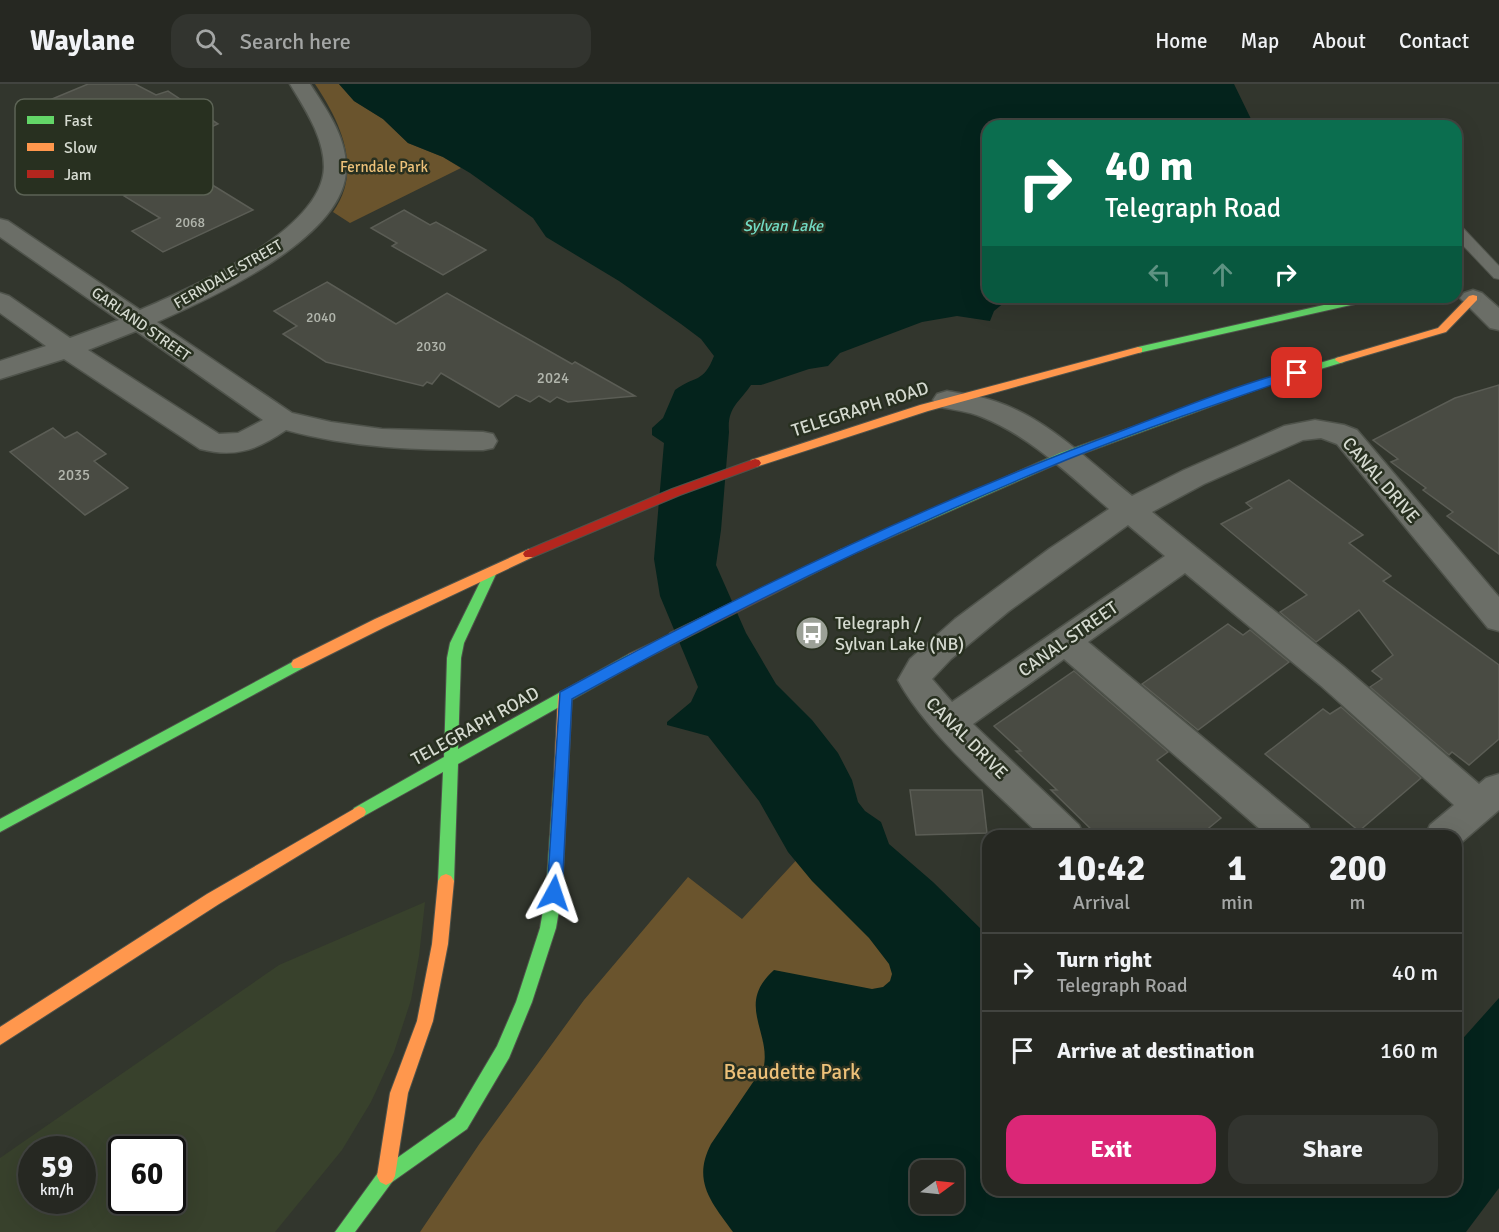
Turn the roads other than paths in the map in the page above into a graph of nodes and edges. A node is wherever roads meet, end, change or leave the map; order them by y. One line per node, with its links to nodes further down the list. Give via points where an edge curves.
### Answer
1 (300, 84): 8 (street, FERNDALE STREET, via 329,132 334,156 333,182 320,210 296,234 246,267 175,306)
2 (0, 226): 8 (street, GARLAND STREET)
3 (1462, 235): 4 (lane)
4 (1499, 275)
5 (1473, 297): 9 (street); 15 (main road, TELEGRAPH ROAD, via 1442,330 1276,379)
6 (0, 301): 10 (street)
7 (1345, 303): 12 (main road, TELEGRAPH ROAD, via 1157,344)
8 (137, 321): 10 (street, FERNDALE STREET); 13 (street, GARLAND STREET)
9 (1499, 322)
10 (66, 348): 11 (street, FERNDALE STREET); 13 (street, via 210,442 243,442)
11 (0, 370)
12 (947, 400): 15 (street, via 987,408 1016,421); 18 (main road, TELEGRAPH ROAD, via 731,472)
13 (282, 420): 14 (street, GARLAND STREET, via 323,430 389,438)
14 (483, 441)
15 (1064, 456): 16 (street); 21 (main road, TELEGRAPH ROAD, via 872,539)
16 (1130, 511): 17 (street); 19 (street, CANAL DRIVE, via 1164,491 1294,433 1315,428 1335,431 1347,437); 22 (street, CANAL DRIVE, via 1014,590 921,667 915,680 919,688)
17 (1187, 556): 20 (street, CANAL STREET); 24 (street, via 1332,676)
18 (491, 572): 23 (main road, via 454,658); 25 (main road, TELEGRAPH ROAD, via 296,665)
19 (1499, 619)
20 (1065, 641): 22 (street, CANAL STREET); 27 (street)
21 (565, 696): 23 (main road, TELEGRAPH ROAD); 30 (main road, via 554,893 548,928 524,1002 503,1052 461,1123)
22 (949, 722): 26 (street, CANAL DRIVE)
23 (451, 760): 29 (main road, TELEGRAPH ROAD, via 213,899); 30 (main road, via 449,851 440,945 425,1021 399,1093)
24 (1489, 797): 28 (street)
25 (0, 826)
26 (1060, 830)
27 (1288, 830)
28 (1450, 830)
29 (0, 1037)
30 (386, 1176): 31 (main road)
31 (344, 1232)

